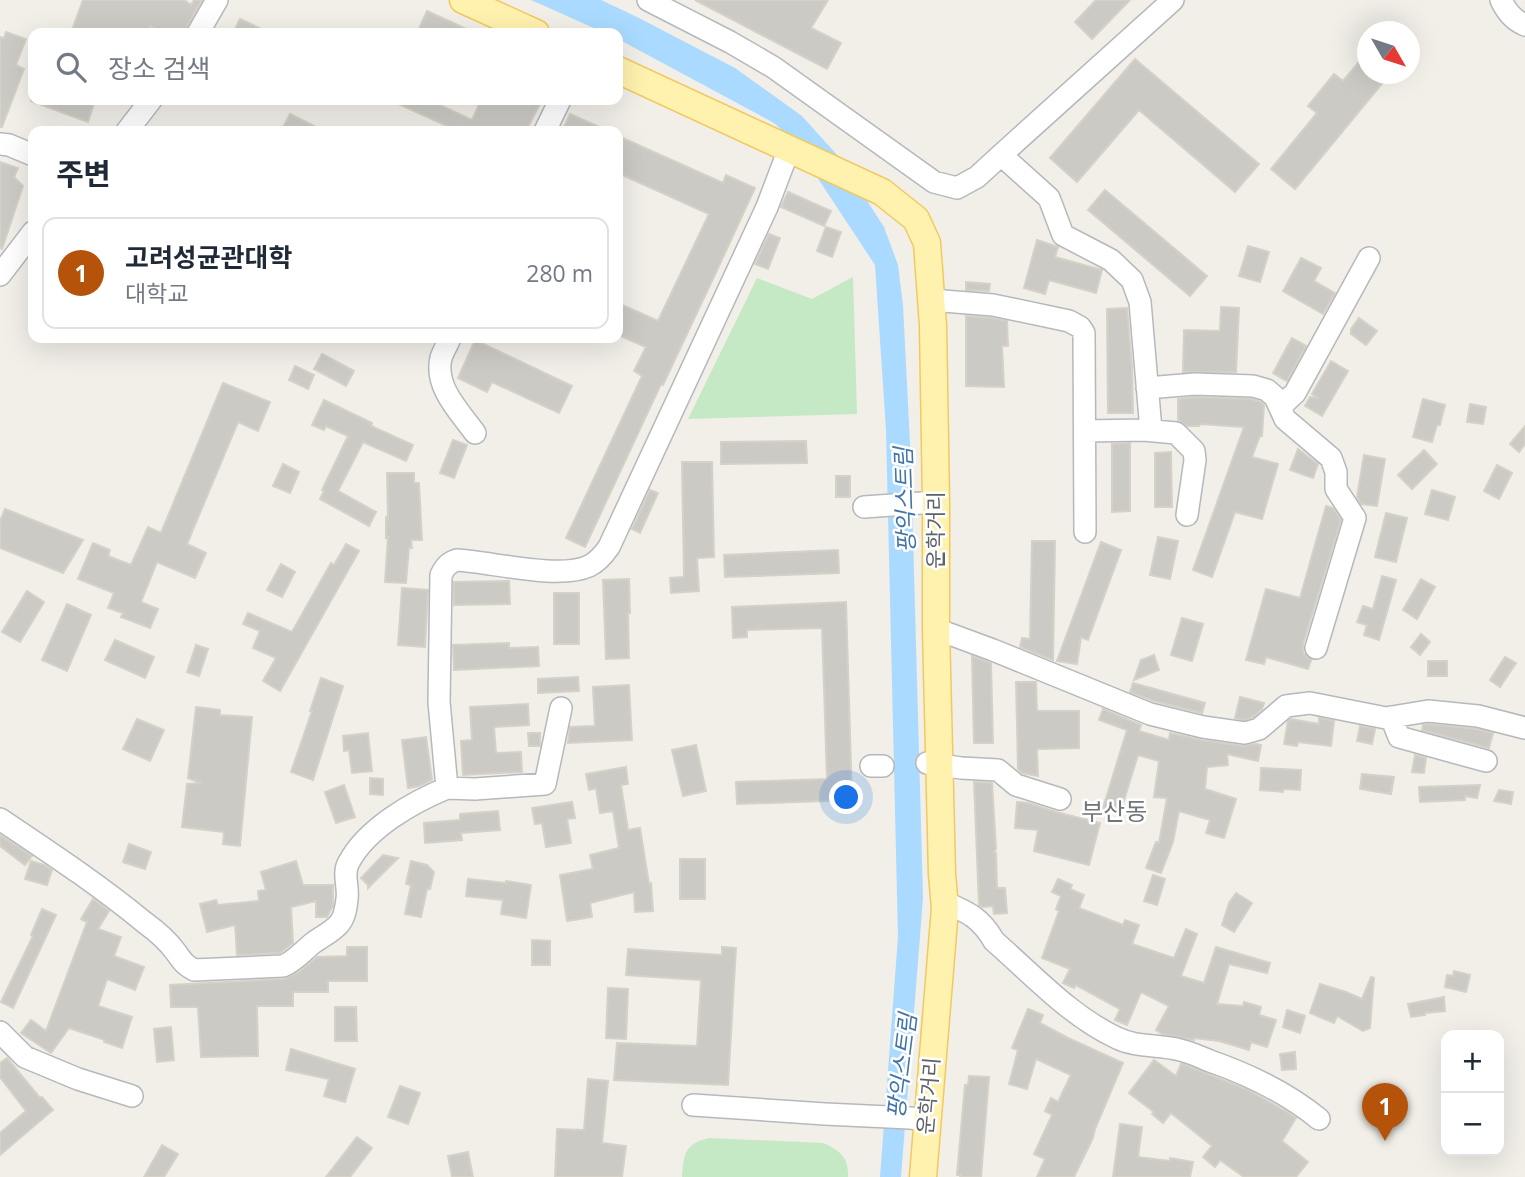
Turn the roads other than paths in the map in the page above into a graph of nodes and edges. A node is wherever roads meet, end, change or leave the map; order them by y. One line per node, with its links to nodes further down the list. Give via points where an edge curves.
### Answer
1 (217, 0): 7 (street)
2 (463, 0): 8 (main road)
3 (648, 0): 17 (street, via 773,67 934,182 957,188)
4 (1174, 0): 17 (street)
5 (1501, 0): 6 (street, via 1506,11)
6 (1525, 25)
7 (201, 28)
8 (525, 28)
9 (623, 73): 15 (main road, 운학거리)
10 (147, 105): 12 (street)
11 (558, 105): 13 (street)
12 (131, 126)
13 (547, 126)
14 (0, 144): 16 (street)
15 (793, 151): 21 (main road, 운학거리, via 882,192 916,219 927,243); 39 (street, via 605,552 589,566 569,571 457,560 441,575 439,702)
16 (28, 153)
17 (1001, 155): 23 (street, via 1049,198 1063,235 1111,260 1132,280 1140,302)
18 (28, 239): 20 (street)
19 (1369, 258): 24 (street, via 1295,393)
20 (0, 275)
21 (931, 300): 26 (street, via 993,305 1080,327 1084,333); 28 (main road, 운학거리)
22 (448, 343): 27 (street, via 440,376)
23 (1147, 388): 24 (street, via 1253,386 1267,390); 25 (street)
24 (1280, 407): 33 (street, via 1285,419 1331,458 1336,489 1355,518)
25 (1151, 430): 26 (street); 30 (street, via 1176,433 1194,451)
26 (1085, 431): 31 (street)
27 (475, 433)
28 (928, 503): 29 (street); 32 (main road, 운학거리)
29 (871, 507)
30 (1186, 515)
31 (1085, 532)
32 (936, 629): 35 (street, via 1150,714 1203,727 1245,733 1259,729 1286,706 1310,703); 38 (main road, 운학거리)
33 (1316, 648)
34 (561, 708): 39 (street, via 545,784)
35 (1391, 717): 36 (street, via 1428,711 1478,716); 37 (street, via 1399,737)
36 (1525, 728)
37 (1486, 761)
38 (933, 764): 40 (street, via 998,770 1016,785); 42 (main road, 운학거리)
39 (447, 788): 41 (street, via 384,823 359,847 347,864 345,915 283,966 194,970 119,901)
40 (1060, 799)
41 (0, 819)
42 (944, 902): 46 (main road, 운학거리, via 942,953); 47 (street, via 967,911 987,928 994,942 1075,1013 1119,1040 1179,1049 1258,1079)
43 (0, 1032): 44 (street, via 25,1057)
44 (132, 1096)
45 (693, 1105): 46 (street)
46 (918, 1119): 48 (main road, 운학거리)
47 (1319, 1119)
48 (923, 1177)

